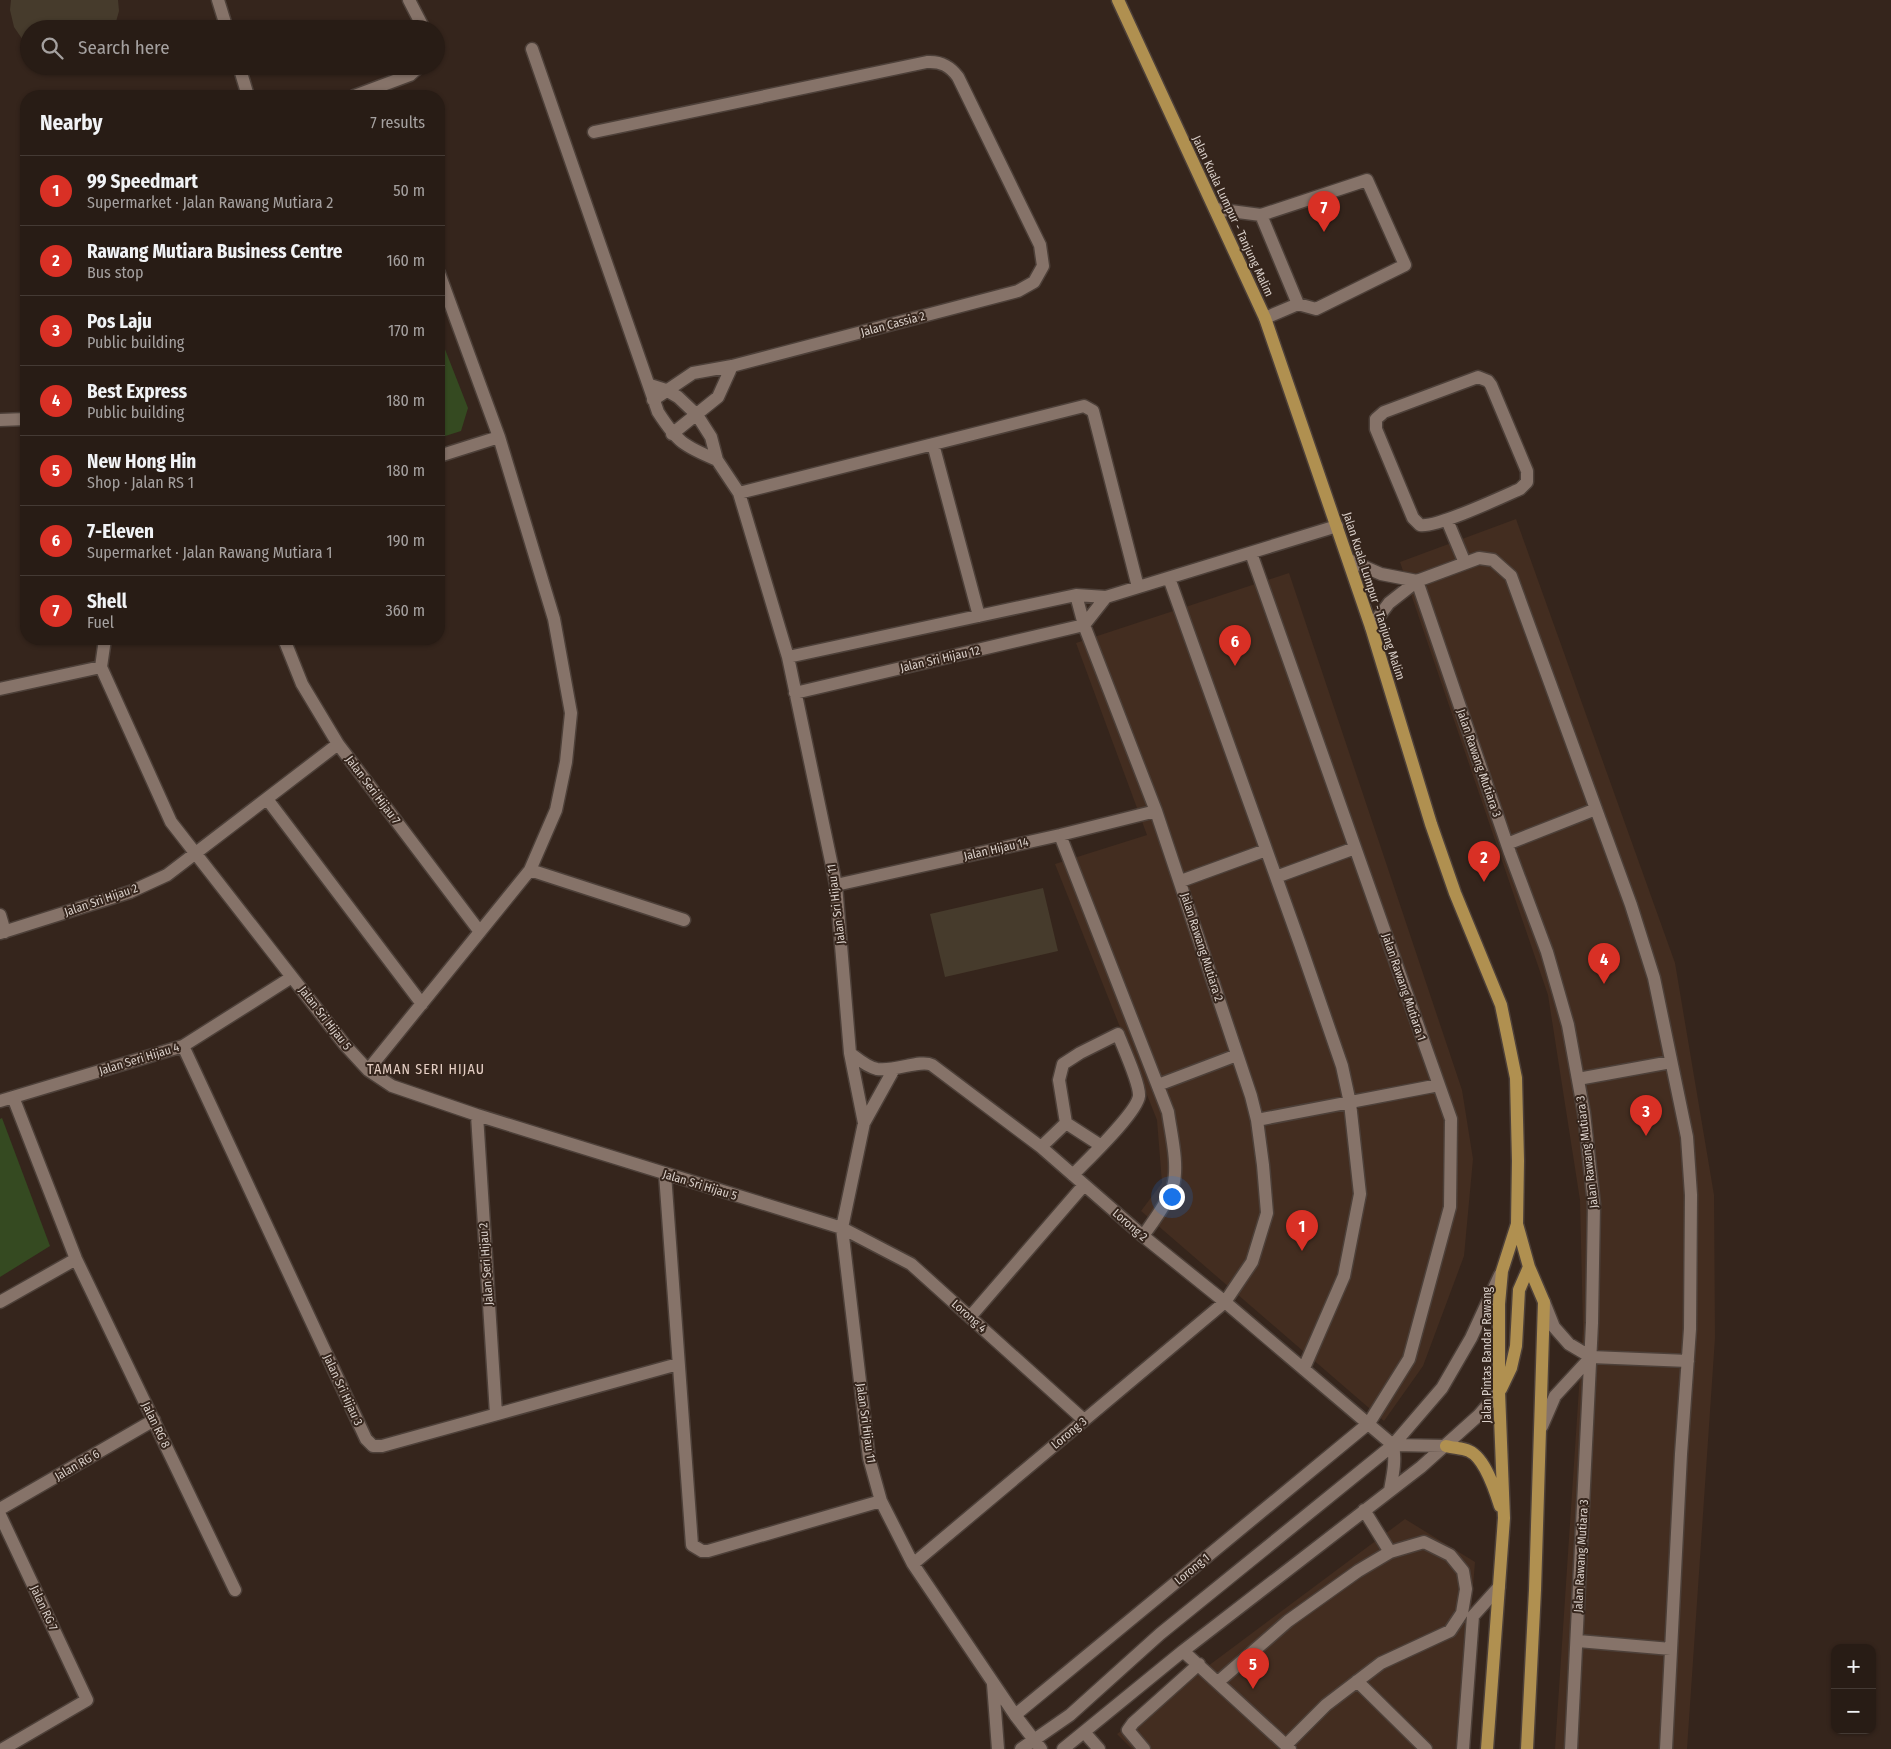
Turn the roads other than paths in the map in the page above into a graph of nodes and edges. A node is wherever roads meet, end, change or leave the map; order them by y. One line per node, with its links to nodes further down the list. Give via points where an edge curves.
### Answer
1 (218, 0): 4 (street)
2 (409, 0): 5 (street)
3 (1118, 0): 12 (main road, Jalan Kuala Lumpur - Tanjung Malim)
4 (224, 20)
5 (419, 20)
6 (532, 49): 18 (street)
7 (242, 75): 9 (street)
8 (410, 75): 10 (street)
9 (246, 90)
10 (380, 90)
11 (594, 132): 17 (street, Jalan Cassia 2, via 927,62 942,63 958,77 1040,245 1043,266 1034,282 1018,291)
12 (1215, 209): 13 (street); 16 (main road, Jalan Kuala Lumpur - Tanjung Malim)
13 (1261, 215): 15 (street); 15 (street, via 1367,180 1404,265 1316,309)
14 (445, 289): 25 (street)
15 (1298, 304): 16 (street)
16 (1265, 318): 31 (main road, Jalan Kuala Lumpur - Tanjung Malim)
17 (732, 366): 19 (street, Jalan Cassia 2, via 693,373); 21 (street, via 718,397)
18 (650, 386): 19 (street); 20 (street)
19 (666, 390): 20 (street, Jalan Cassia 2); 21 (street, Jalan Sri Hijau 11)
20 (653, 400): 24 (street)
21 (697, 415): 24 (street); 28 (street, Jalan Sri Hijau 11, via 711,437)
22 (20, 419): 23 (street)
23 (0, 420)
24 (672, 434): 28 (street, via 691,449)
25 (499, 437): 27 (street); 58 (street, via 554,619 571,713 566,762 556,810)
26 (933, 444): 29 (street); 37 (street, via 1084,406 1089,408 1093,411); 40 (street)
27 (445, 454)
28 (717, 460): 29 (street, Jalan Sri Hijau 11)
29 (739, 493): 45 (street, Jalan Sri Hijau 11)
30 (1447, 520): 30 (street, via 1425,526 1413,518 1376,430 1376,419 1393,408 1473,378 1483,378 1490,385 1528,471 1528,482 1520,489); 34 (street)
31 (1337, 526): 32 (street); 33 (main road, Jalan Kuala Lumpur - Tanjung Malim)
32 (1251, 553): 35 (street); 55 (street, Jalan Rawang Mutiara 1)
33 (1349, 560): 36 (street, via 1381,574); 42 (main road, Jalan Kuala Lumpur - Tanjung Malim)
34 (1465, 563): 36 (street); 51 (street, via 1479,558 1493,560 1511,576)
35 (1169, 578): 37 (street); 56 (street)
36 (1417, 581): 42 (street, via 1389,602); 54 (street, Jalan Rawang Mutiara 3)
37 (1138, 587): 39 (street)
38 (1076, 595): 39 (street); 40 (street); 41 (street, Jalan Rawang Mutiara 2)
39 (1106, 597): 41 (street)
40 (980, 616): 45 (street)
41 (1084, 625): 48 (street, Jalan Sri Hijau 12); 52 (street, Jalan Rawang Mutiara 2)
42 (1371, 627): 88 (main road, Jalan Kuala Lumpur - Tanjung Malim, via 1454,893 1501,1005 1516,1078)
43 (104, 645): 46 (street)
44 (286, 645): 49 (street, Jalan Seri Hijau 7, via 302,684)
45 (788, 658): 48 (street, Jalan Sri Hijau 11)
46 (101, 667): 47 (street); 57 (street, Jalan Sri Hijau 5, via 171,822)
47 (0, 689)
48 (795, 693): 61 (street, Jalan Sri Hijau 11)
49 (338, 744): 50 (street, Jalan Sri Hijau 2); 65 (street, Jalan Seri Hijau 7)
50 (267, 799): 57 (street, Jalan Sri Hijau 2); 67 (street)
51 (1596, 809): 54 (street); 71 (street, via 1654,978)
52 (1156, 811): 53 (street, Jalan Hijau 14); 60 (street, Jalan Rawang Mutiara 2)
53 (1060, 835): 61 (street, Jalan Hijau 14); 75 (street)
54 (1507, 844): 74 (street, Jalan Rawang Mutiara 3, via 1547,952 1568,1024)
55 (1355, 848): 59 (street); 76 (street, Jalan Rawang Mutiara 1)
56 (1266, 850): 59 (street); 60 (street)
57 (196, 853): 64 (street, Jalan Sri Hijau 2, via 167,875 130,892); 66 (street, Jalan Sri Hijau 5)
58 (530, 870): 63 (street); 65 (street)
59 (1276, 877): 78 (street, via 1342,1066)
60 (1180, 881): 70 (street, Jalan Rawang Mutiara 2)
61 (836, 885): 69 (street, Jalan Sri Hijau 11)
62 (0, 915): 64 (street)
63 (684, 920)
64 (3, 932)
65 (480, 932): 67 (street)
66 (292, 976): 68 (street, Jalan Seri Hijau 4); 72 (street, Jalan Sri Hijau 5)
67 (422, 1004): 72 (street)
68 (183, 1046): 77 (street, Jalan Seri Hijau 4); 103 (street, Jalan Sri Hijau 3, via 369,1443 382,1446)
69 (850, 1053): 73 (street, Lorong 2, via 876,1069); 82 (street, Jalan Sri Hijau 11)
70 (1237, 1055): 75 (street); 80 (street, Jalan Rawang Mutiara 2)
71 (1672, 1062): 74 (street); 99 (street, via 1687,1138 1691,1195)
72 (368, 1070): 79 (street, Jalan Sri Hijau 5, via 392,1086)
73 (894, 1070): 82 (street, Jalan Sri Hijau 11); 84 (street, Lorong 2, via 930,1063)
74 (1578, 1079): 98 (street, Jalan Rawang Mutiara 3, via 1594,1204)
75 (1158, 1085): 90 (street, via 1168,1112 1175,1154 1173,1186)
76 (1439, 1085): 78 (street); 106 (street, Jalan Rawang Mutiara 1, via 1451,1119 1450,1207 1409,1359)
77 (4, 1099): 91 (street, Jalan RG 8)
78 (1350, 1102): 80 (street); 101 (street, via 1360,1194 1344,1276)
79 (477, 1115): 85 (street, Jalan Sri Hijau 5); 103 (street, Jalan Seri Hijau 2)
80 (1256, 1120): 95 (street, Jalan Rawang Mutiara 2, via 1267,1213 1252,1262)
81 (1066, 1123): 83 (street); 83 (street, via 1059,1080 1063,1064 1118,1034 1139,1096 1133,1111); 84 (street)
82 (864, 1124): 89 (street, Jalan Sri Hijau 11)
83 (1100, 1145): 86 (street)
84 (1041, 1148): 86 (street, Lorong 2)
85 (665, 1174): 89 (street, Jalan Sri Hijau 5); 100 (street)
86 (1072, 1175): 87 (street, Lorong 2)
87 (1084, 1185): 90 (street, Lorong 2); 97 (street)
88 (1517, 1224): 92 (main road); 93 (main road, Jalan Pintas Bandar Rawang)
89 (842, 1228): 97 (street, Lorong 4, via 911,1264); 111 (street, Jalan Sri Hijau 11, via 869,1458)
90 (1143, 1236): 95 (street, Lorong 2)
91 (76, 1260): 94 (street); 104 (street, Jalan RG 8)
92 (1529, 1267): 96 (main road); 102 (main road, via 1519,1290 1516,1346 1511,1368)
93 (1502, 1271): 102 (main road, Jalan Pintas Bandar Rawang); 108 (street, via 1471,1338 1442,1388)
94 (0, 1302)
95 (1225, 1302): 101 (street, Lorong 2); 105 (street, Lorong 3)
96 (1544, 1302): 98 (street, via 1554,1327 1569,1344); 107 (main road)
97 (970, 1317): 105 (street, Lorong 4)
98 (1591, 1357): 99 (street); 107 (street, via 1555,1396); 120 (street, Jalan Rawang Mutiara 3)
99 (1688, 1361): 121 (street)
100 (678, 1364): 103 (street, Jalan Sri Hijau 3); 111 (street, via 690,1539 696,1549 708,1551)
101 (1304, 1368): 106 (street, Lorong 2)
102 (1499, 1392): 109 (street); 115 (main road, Jalan Pintas Bandar Rawang)
103 (496, 1414)
104 (154, 1420): 112 (street, Jalan RG 6); 119 (street, Jalan RG 8)
105 (1084, 1420): 117 (street, Lorong 3)
106 (1369, 1423): 108 (street, Lorong 2); 127 (street, Lorong 1)
107 (1542, 1426): 140 (main road)
108 (1393, 1445): 109 (street); 110 (street, via 1395,1455); 129 (street, via 1160,1634)
109 (1446, 1446): 110 (street); 115 (main road, via 1468,1450 1482,1462)
110 (1390, 1490): 113 (street)
111 (881, 1500): 117 (street, Jalan Sri Hijau 11)
112 (0, 1509)
113 (1364, 1510): 116 (street); 122 (street)
114 (0, 1515): 131 (street, Jalan RG 7, via 87,1700)
115 (1504, 1518): 118 (main road, Jalan Pintas Bandar Rawang)
116 (1390, 1552): 125 (street, via 1288,1621); 126 (street, via 1424,1542 1450,1555 1463,1571 1466,1589 1462,1613 1450,1631 1381,1663)
117 (913, 1564): 124 (street, Jalan Sri Hijau 11)
118 (1499, 1587): 138 (street, via 1473,1616); 139 (main road, Jalan Pintas Bandar Rawang)
119 (235, 1590)
120 (1578, 1641): 121 (street); 141 (street, Jalan Rawang Mutiara 3)
121 (1671, 1649): 142 (street)
122 (1183, 1651): 123 (street); 128 (street)
123 (1198, 1664): 125 (street); 136 (street, via 1128,1730)
124 (993, 1682): 127 (street, Jalan Sri Hijau 11); 132 (street)
125 (1218, 1682): 130 (street)
126 (1357, 1682): 130 (street, via 1326,1705); 137 (street)
127 (1016, 1715): 129 (street, Jalan Sri Hijau 11)
128 (1084, 1732): 134 (street); 135 (street)
129 (1038, 1744): 133 (street)
130 (1288, 1747)
131 (3, 1749)
132 (998, 1749)
133 (1021, 1749)
134 (1063, 1749)
135 (1099, 1749)
136 (1144, 1749)
137 (1426, 1749)
138 (1463, 1749)
139 (1487, 1749)
140 (1527, 1749)
141 (1571, 1749)
142 (1666, 1749)

